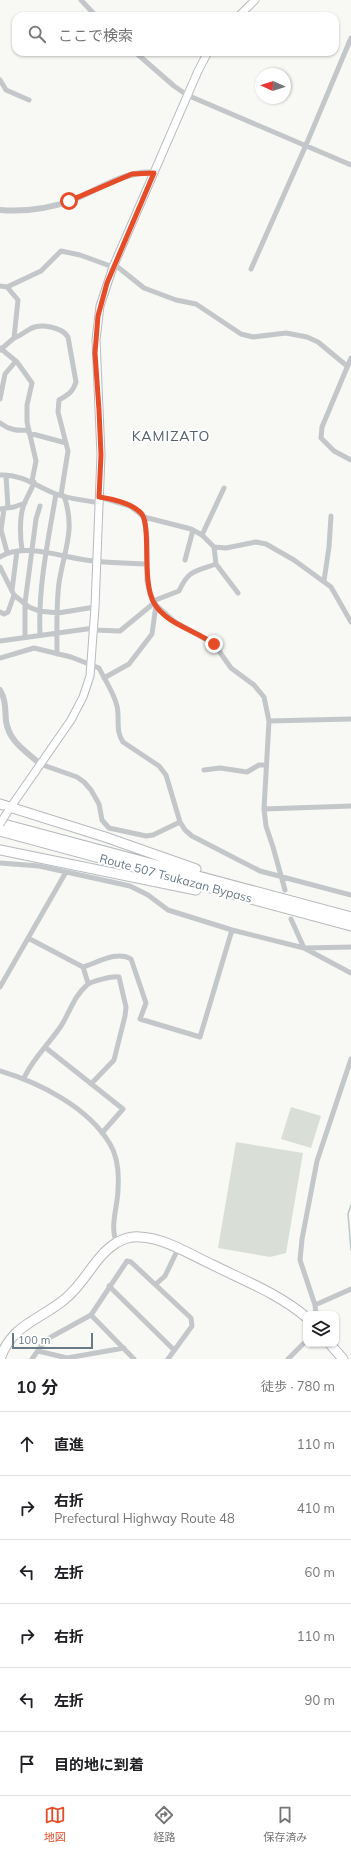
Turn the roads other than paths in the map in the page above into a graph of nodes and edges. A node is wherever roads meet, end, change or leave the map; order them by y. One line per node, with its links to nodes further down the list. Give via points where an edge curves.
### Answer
1 (81, 0): 3 (street)
2 (255, 0): 4 (main road)
3 (92, 12)
4 (243, 12)
5 (351, 38): 11 (street)
6 (140, 56): 9 (street)
7 (206, 56): 9 (main road)
8 (0, 80): 10 (street, via 6,90)
9 (187, 95): 11 (street); 13 (main road)
10 (28, 100)
11 (306, 145): 12 (street); 16 (street)
12 (351, 165)
13 (154, 173): 14 (street, via 132,174 69,201 42,209); 15 (main road)
14 (0, 210)
15 (114, 266): 18 (street, via 61,251 41,271); 23 (street, via 144,288 176,300 196,304 241,334 253,337 286,333 307,337 318,342); 34 (main road, via 100,306 96,340 101,455)
16 (251, 269)
17 (0, 286): 18 (street)
18 (7, 287): 19 (street, via 18,300)
19 (14, 338): 20 (street); 28 (street, via 36,327 58,328 68,337 76,382 70,394 59,400 58,412)
20 (1, 349): 22 (street)
21 (351, 358): 23 (street)
22 (16, 361): 24 (street); 27 (street, via 32,383 27,405)
23 (348, 366): 29 (street, via 322,427 321,438 334,451)
24 (2, 374): 25 (street)
25 (0, 399)
26 (0, 423): 27 (street, via 10,429)
27 (29, 431): 28 (street); 31 (street, via 36,461)
28 (66, 443): 33 (street, via 68,451)
29 (351, 460)
30 (3, 475): 31 (street); 37 (street)
31 (33, 481): 33 (street); 35 (street)
32 (224, 488): 41 (street)
33 (61, 495): 34 (street); 46 (street); 48 (street, via 70,511)
34 (99, 500): 39 (street, via 130,506); 50 (main road)
35 (24, 503): 37 (street); 43 (street)
36 (40, 506): 44 (street)
37 (4, 509): 45 (street, via 1,530)
38 (331, 516): 54 (street)
39 (144, 517): 40 (street); 51 (street, via 147,539)
40 (193, 530): 41 (street); 49 (street)
41 (202, 535): 42 (street)
42 (214, 547): 52 (street); 54 (street, via 226,548 256,542 266,544)
43 (19, 551): 44 (street); 45 (street); 55 (street)
44 (32, 551): 46 (street); 57 (street)
45 (7, 552): 47 (street)
46 (46, 553): 48 (street); 60 (street)
47 (0, 557)
48 (65, 557): 50 (street); 62 (street, via 59,583)
49 (185, 560)
50 (97, 561): 51 (street); 59 (main road)
51 (146, 564): 58 (street, via 147,582)
52 (216, 564): 56 (street); 58 (street, via 189,574 179,591)
53 (0, 567): 55 (street)
54 (324, 581): 63 (street)
55 (13, 593): 57 (street); 61 (street, via 8,612)
56 (238, 594)
57 (25, 603): 60 (street); 67 (street)
58 (154, 603): 64 (street, via 120,631); 72 (street, via 152,634 130,664); 75 (street, via 175,622 214,644 231,668 260,691 267,706)
59 (95, 607): 62 (street); 64 (main road)
60 (39, 611): 62 (street); 66 (street)
61 (0, 612)
62 (58, 613): 65 (street)
63 (351, 622)
64 (94, 629): 65 (street); 71 (main road)
65 (57, 632): 66 (street); 69 (street)
66 (40, 634): 67 (street)
67 (25, 637): 68 (street)
68 (0, 641)
69 (57, 654): 70 (street, via 34,648); 71 (street)
70 (0, 658)
71 (91, 665): 72 (street, via 99,668); 76 (main road, via 79,705)
72 (104, 678): 83 (street, via 116,704 120,738 159,766 166,775)
73 (0, 690): 76 (street, via 11,735 21,749)
74 (351, 719): 75 (street)
75 (269, 721): 77 (street)
76 (40, 764): 81 (main road); 83 (street, via 84,782 99,804 102,820 109,828 146,836)
77 (266, 765): 78 (street, via 259,765 247,772 220,768); 82 (street)
78 (204, 770)
79 (0, 804): 81 (highway)
80 (351, 806): 82 (street)
81 (9, 809): 84 (main road, bridge); 92 (highway, via 105,837)
82 (264, 809): 89 (street, via 266,826)
83 (180, 822): 89 (street, via 192,836 245,865)
84 (0, 824): 92 (highway, Route 507 Tsukazan Bypass)
85 (0, 831): 92 (highway, Route 507 Tsukazan Bypass)
86 (0, 850): 92 (highway)
87 (0, 863): 88 (street, via 39,866)
88 (66, 872): 96 (street, via 130,886 148,895 168,910); 97 (street)
89 (282, 876): 90 (street); 91 (street)
90 (284, 890)
91 (351, 895)
92 (277, 902): 93 (highway, Route 507 Tsukazan Bypass); 95 (highway, Route 507 Tsukazan Bypass)
93 (351, 917)
94 (292, 920): 98 (street)
95 (351, 926)
96 (232, 930): 98 (street); 100 (street, via 200,1038 140,1020 146,1003 131,959 116,955)
97 (28, 938): 100 (street); 103 (street)
98 (304, 948): 99 (street); 101 (street)
99 (351, 948)
100 (82, 967): 102 (street)
101 (351, 973)
102 (88, 983): 104 (street, via 78,994 62,1025); 108 (street, via 119,977 126,1007 114,1060)
103 (0, 987)
104 (46, 1048): 107 (street, via 30,1064); 108 (street)
105 (351, 1059): 115 (street, via 317,1161 302,1239 300,1260)
106 (0, 1071): 107 (street)
107 (24, 1078): 109 (street, via 73,1106)
108 (92, 1084): 109 (street, via 123,1109)
109 (102, 1133): 110 (street, via 110,1144 116,1160 118,1198 113,1233)
110 (116, 1243): 111 (highway, via 130,1237 140,1237); 124 (highway, via 101,1256 70,1295 17,1331)
111 (178, 1249): 112 (street, via 164,1276); 117 (highway, via 269,1293)
112 (156, 1284): 113 (street, via 127,1262); 122 (street, via 192,1318 192,1326)
113 (109, 1286): 118 (street); 122 (street)
114 (351, 1289): 115 (street)
115 (315, 1305): 116 (street)
116 (316, 1311)
117 (303, 1314)
118 (91, 1315): 121 (street); 123 (street, via 51,1337)
119 (303, 1344): 128 (street)
120 (333, 1347): 129 (highway)
121 (124, 1348): 123 (street, via 67,1358); 126 (street)
122 (174, 1350): 127 (street)
123 (38, 1351): 125 (street)
124 (0, 1359)
125 (32, 1359)
126 (134, 1359)
127 (168, 1359)
128 (288, 1359)
129 (343, 1359)

